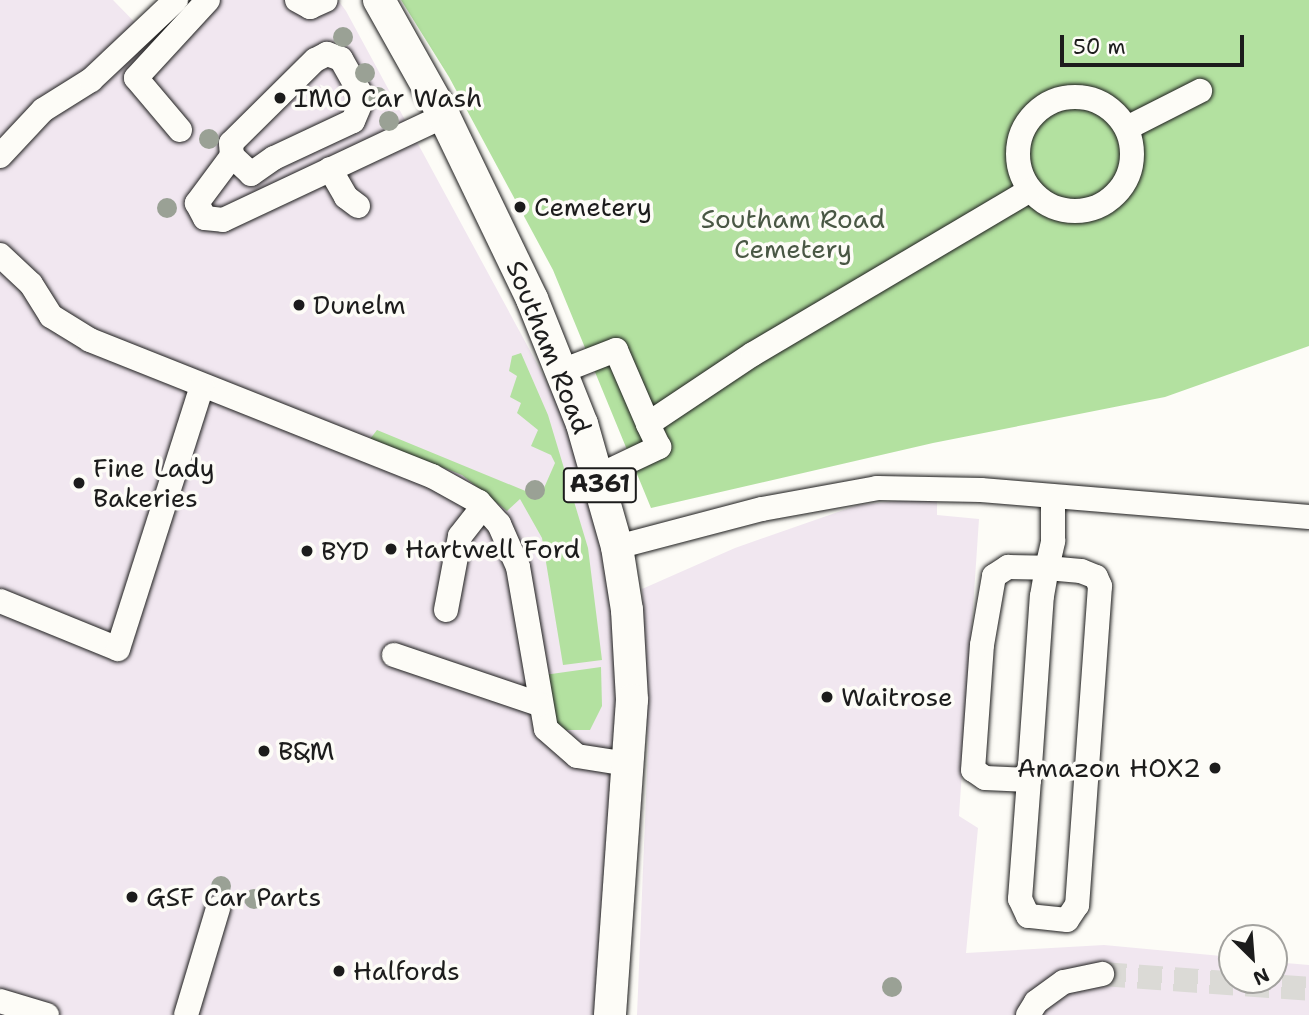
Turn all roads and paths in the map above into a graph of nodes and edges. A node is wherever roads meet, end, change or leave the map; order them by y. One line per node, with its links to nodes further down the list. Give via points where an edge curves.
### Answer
1 (176, 0): 10 (street, via 98,74 43,110)
2 (208, 0): 9 (street, via 136,78)
3 (297, 0): 4 (street, via 310,7)
4 (326, 0)
5 (379, 0): 7 (main road, Southam Road / A361)
6 (1200, 91): 8 (street)
7 (444, 116): 12 (street); 18 (main road, Southam Road / A361)
8 (1127, 128): 14 (street, via 1132,144 1130,168 1108,201 1084,210 1058,209); 14 (street, via 1116,113 1084,97 1048,103 1024,126 1019,142 1021,175)
9 (180, 130)
10 (0, 156)
11 (232, 156): 13 (street); 13 (street, via 231,143 315,60 327,54 338,56 363,98 357,117); 15 (street, via 198,200 200,214 223,220)
12 (330, 169): 15 (street); 16 (street, via 346,197)
13 (251, 174): 15 (street)
14 (1030, 190): 20 (street, via 753,354)
15 (275, 195)
16 (358, 206)
17 (0, 255): 19 (street, via 31,284 51,316 90,340)
18 (562, 371): 20 (street, via 616,350); 21 (main road, Southam Road / A361)
19 (202, 386): 23 (street, via 432,476); 27 (street, via 118,649)
20 (648, 424): 21 (street, via 659,447)
21 (598, 476): 25 (main road, Southam Road / A361)
22 (1053, 497): 24 (street); 25 (street, via 877,488 762,509); 26 (street, via 1053,541)
23 (483, 507): 28 (street, via 460,536); 30 (street, via 499,524 518,567)
24 (1309, 517)
25 (617, 547): 31 (main road, Southam Road / A361, via 631,657)
26 (1047, 568): 32 (street); 32 (street, via 1008,567 994,576 978,699 975,774); 32 (street, via 1091,573 1100,586 1077,905 1067,920 1035,919 1021,907)
27 (0, 601)
28 (446, 610)
29 (394, 654): 30 (street, via 431,677)
30 (539, 704): 31 (street, via 546,729 568,751 592,760)
31 (628, 764): 38 (main road, Southam Road / A361)
32 (1029, 780)
33 (218, 908): 37 (street)
34 (1102, 974): 39 (street, via 1064,982 1036,1002)
35 (0, 1001): 36 (street)
36 (47, 1015)
37 (186, 1015)
38 (610, 1015)
39 (1028, 1015)

